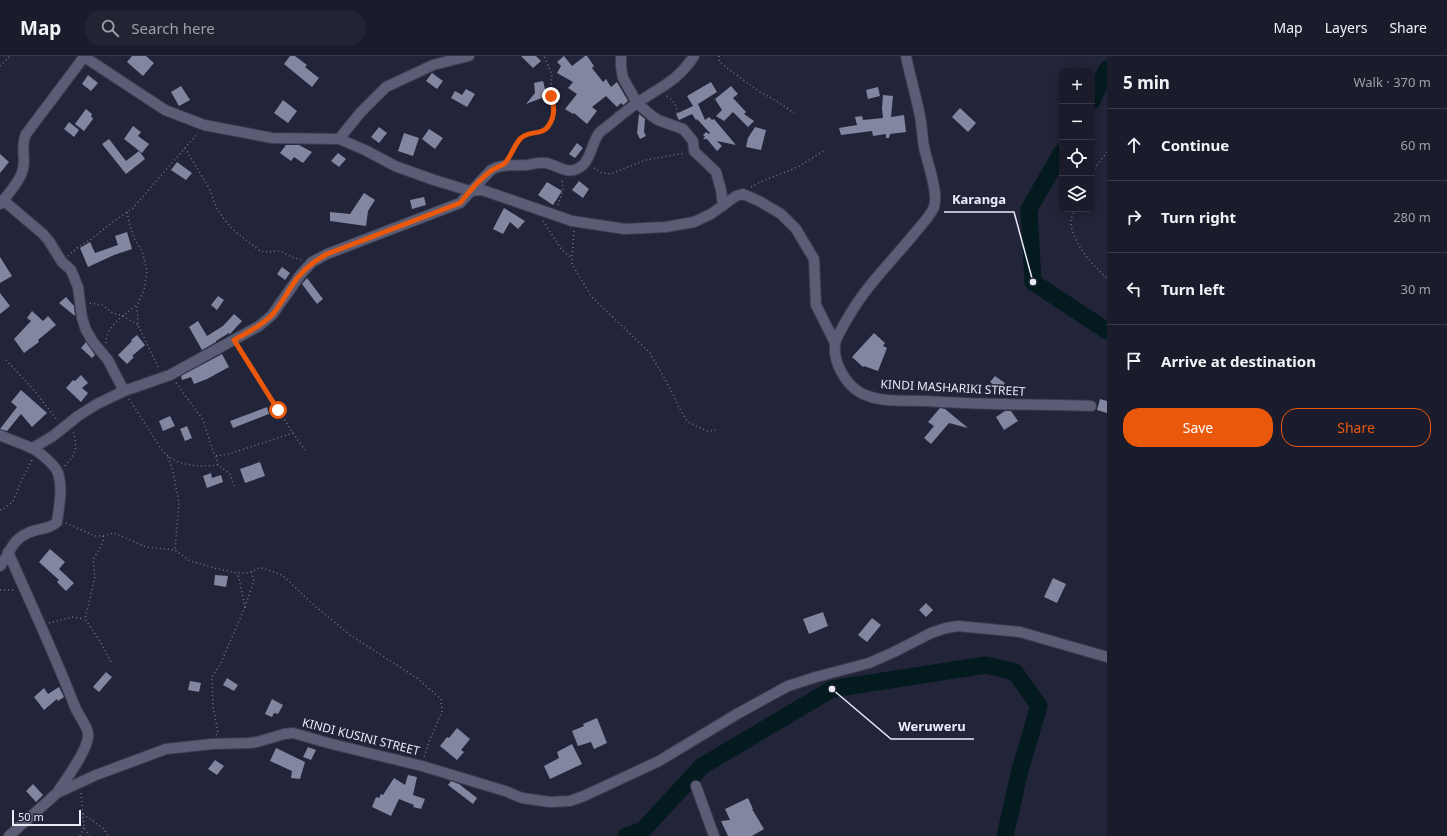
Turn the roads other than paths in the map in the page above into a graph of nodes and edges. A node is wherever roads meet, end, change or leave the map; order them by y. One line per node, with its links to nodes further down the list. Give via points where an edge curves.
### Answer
1 (469, 56): 7 (street, via 434,65 386,87)
2 (621, 56): 6 (street, via 623,78)
3 (694, 56): 6 (street, via 684,70)
4 (906, 56): 11 (street, via 933,183 934,207 864,293)
5 (84, 57): 7 (street, via 165,110 204,125 272,138); 9 (street, via 26,134 23,171)
6 (637, 103): 8 (street, via 596,136 584,164 566,171 539,163 504,164 491,170); 10 (street, via 658,120 680,127 690,136 694,150 716,172 722,190)
7 (339, 139): 8 (street, via 395,166)
8 (470, 191): 10 (street, via 482,190 572,221 626,229 666,227 694,222); 12 (street, via 460,203 312,262 291,286 272,315 259,326 166,376)
9 (1, 202): 12 (street, via 44,234 62,262 71,270 78,287 86,330 108,360)
10 (722, 206): 11 (street, KINDI MASHARIKI STREET, via 739,195 745,195 781,214 796,229 814,259 816,305)
11 (835, 343): 13 (street, KINDI MASHARIKI STREET, via 840,370 850,384 861,393 878,399)
12 (124, 391): 15 (street, via 78,416)
13 (1091, 406)
14 (0, 435): 15 (street)
15 (35, 450): 16 (street, via 56,468 59,474 61,488 57,522 28,532 18,539)
16 (8, 552): 17 (street); 20 (street, via 61,670 77,713 89,732 83,751)
17 (0, 566)
18 (1107, 657): 20 (street, KINDI KUSINI STREET, via 1020,632 958,626 946,628 869,663 788,686 659,760 570,801 550,802 522,798 422,766 294,733 249,744 212,744 166,749 133,760)
19 (696, 786): 22 (street)
20 (57, 793): 21 (street, KINDI KUSINI STREET)
21 (9, 836)
22 (714, 836)

